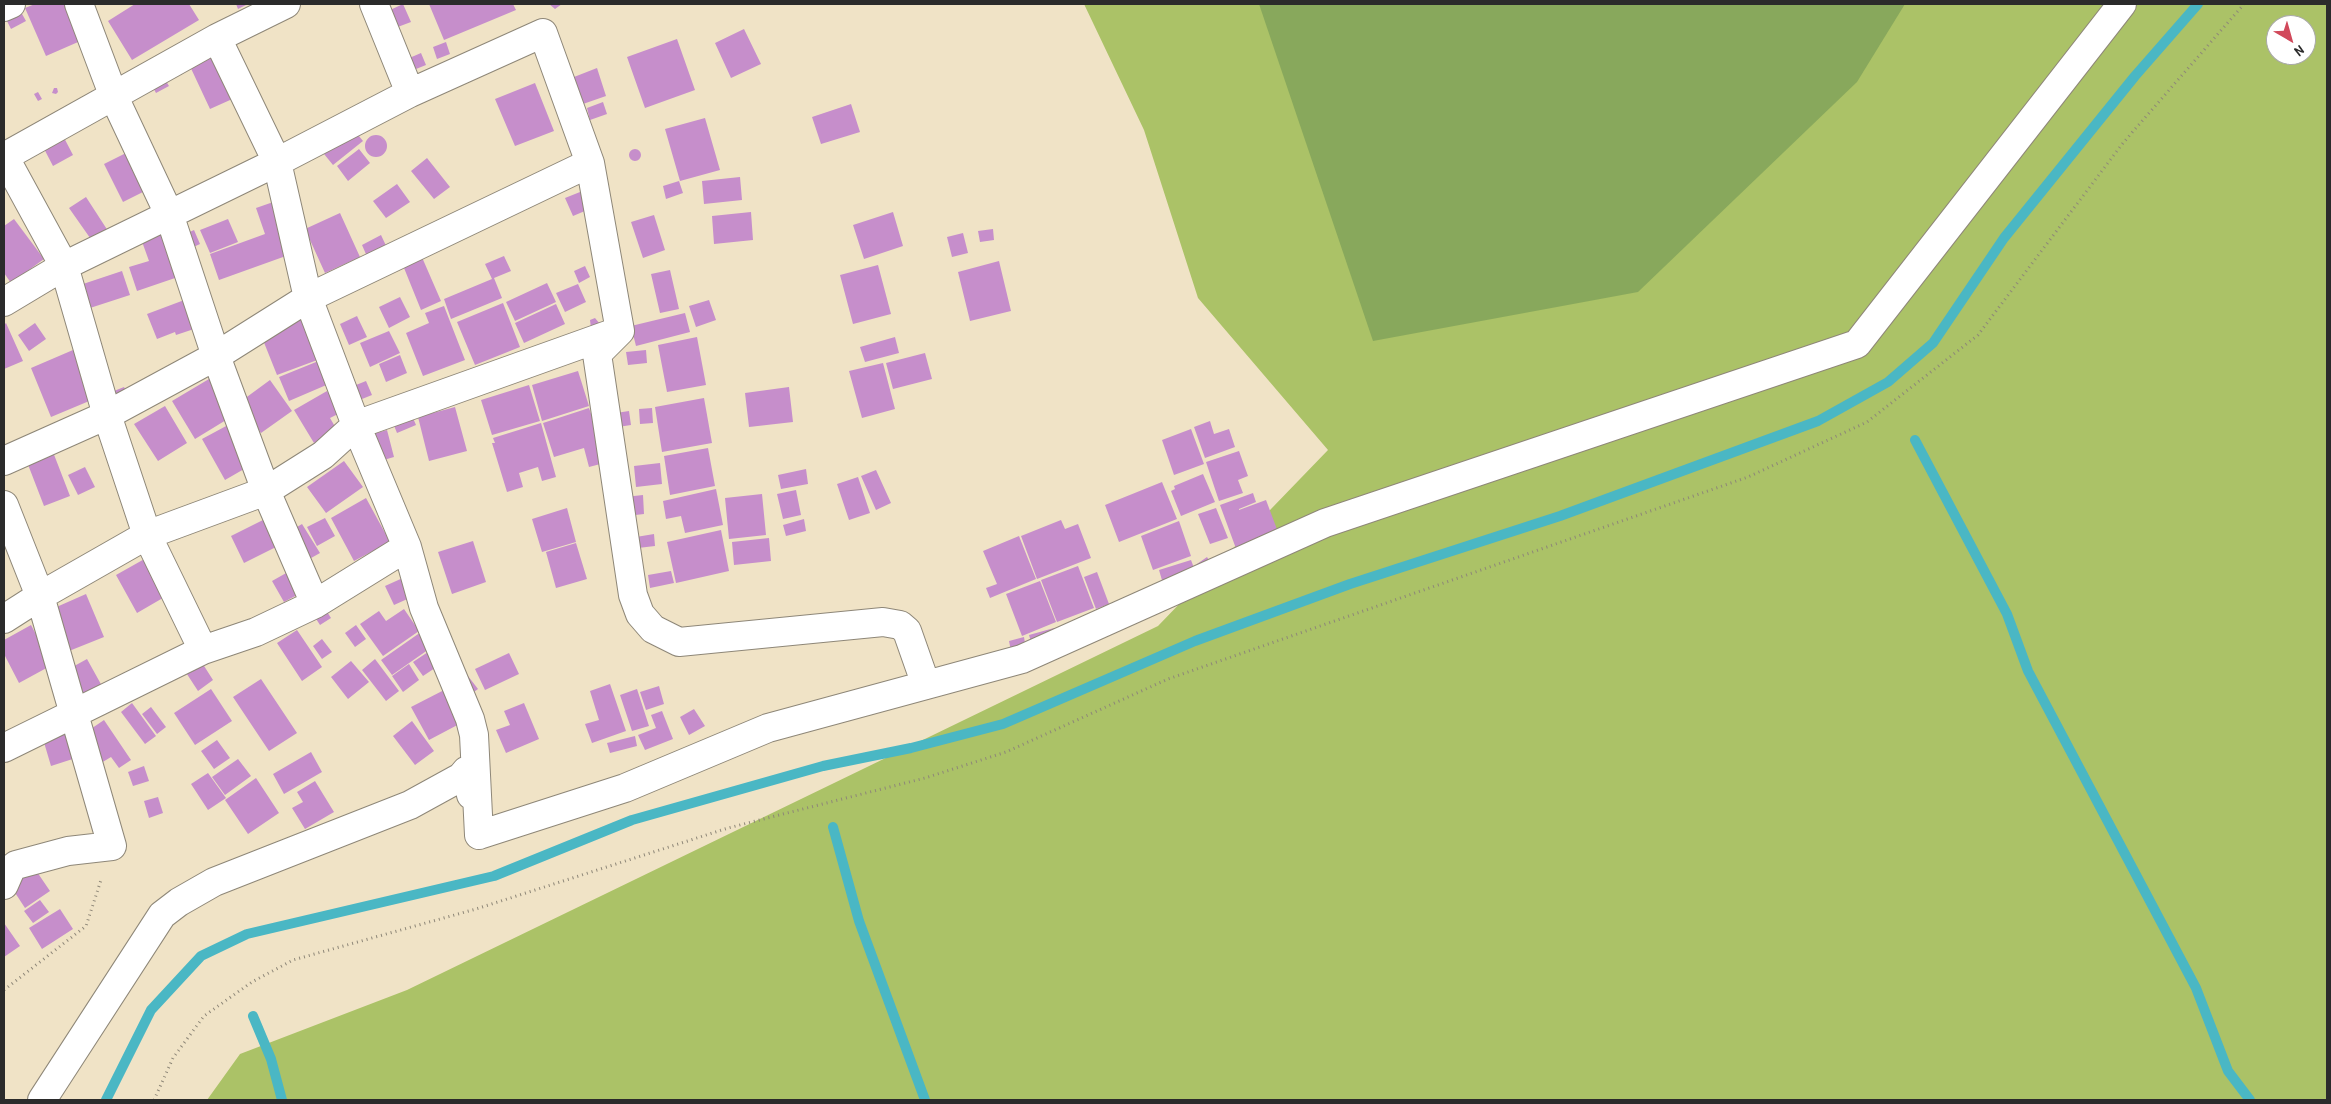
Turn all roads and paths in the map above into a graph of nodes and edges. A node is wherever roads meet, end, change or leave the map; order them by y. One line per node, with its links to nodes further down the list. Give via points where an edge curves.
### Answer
1 (10, 4): 7 (street)
2 (79, 4): 10 (street)
3 (286, 4): 8 (street)
4 (374, 4): 9 (street)
5 (2122, 4): 31 (street, via 1857,344 1325,523 1022,658)
6 (2244, 4): 39 (path, via 2123,143 1978,335 1867,422 1748,477 1168,679 1006,752 925,778 728,828 476,908 293,960 252,982 204,1016 173,1058)
7 (4, 7)
8 (217, 38): 10 (street); 12 (street)
9 (410, 93): 12 (street); 13 (street, via 543,33)
10 (114, 97): 11 (street); 14 (street)
11 (4, 157): 15 (street)
12 (277, 162): 14 (street); 16 (street)
13 (590, 163): 16 (street); 18 (street)
14 (169, 214): 15 (street); 19 (street)
15 (64, 266): 17 (street); 20 (street)
16 (308, 298): 19 (street); 21 (street)
17 (4, 302)
18 (620, 331): 21 (street); 31 (street, via 597,354 633,595 640,614 653,629 679,642 883,622 900,625 907,632)
19 (216, 356): 20 (street); 23 (street)
20 (107, 415): 22 (street); 25 (street)
21 (356, 425): 23 (street, via 324,455); 26 (street)
22 (4, 461)
23 (266, 491): 25 (street); 28 (street)
24 (4, 505): 27 (street)
25 (147, 535): 27 (street); 30 (street)
26 (407, 547): 28 (street); 34 (street, via 424,608 470,719 474,735)
27 (40, 596): 29 (street); 32 (street)
28 (315, 604): 30 (street, via 256,632)
29 (4, 619)
30 (202, 650): 32 (street)
31 (926, 685): 34 (street, via 768,728 625,788)
32 (74, 714): 33 (street); 35 (street)
33 (4, 748)
34 (479, 835): 38 (street, via 466,771 461,777 410,805 214,882 179,902 162,915)
35 (112, 846): 36 (street, via 68,851 16,865 11,868); 37 (path, via 86,926)
36 (4, 885)
37 (4, 990)
38 (42, 1100)
39 (154, 1100)

